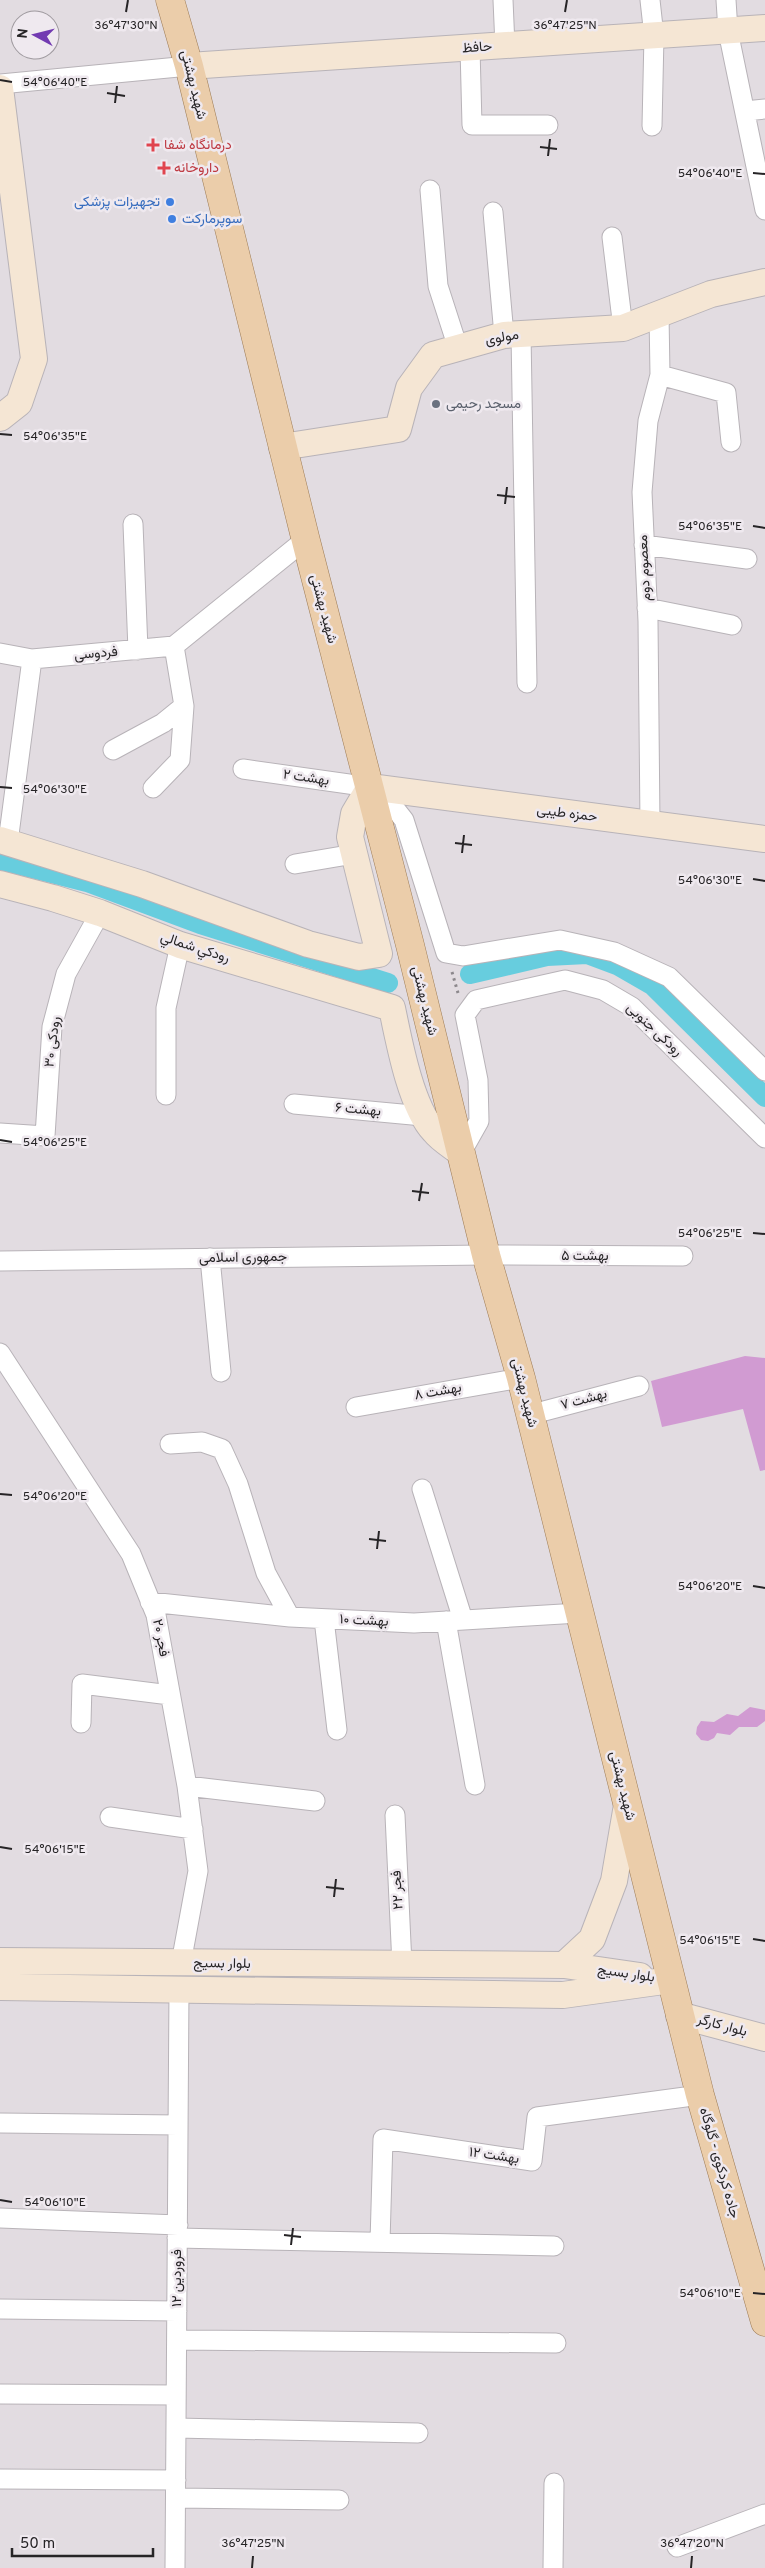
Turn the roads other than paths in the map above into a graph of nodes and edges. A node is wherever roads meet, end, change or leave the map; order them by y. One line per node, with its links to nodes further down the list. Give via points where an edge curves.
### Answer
1 (170, 0): 10 (main road, شهید بهشتی)
2 (503, 0): 8 (street)
3 (650, 0): 7 (street)
4 (726, 0): 6 (street)
5 (765, 28): 6 (street, حافظ)
6 (728, 31): 7 (street, حافظ); 14 (street)
7 (654, 36): 8 (street, حافظ); 16 (street)
8 (505, 46): 9 (street, حافظ)
9 (470, 48): 10 (street, حافظ); 15 (street, via 472,125)
10 (189, 66): 11 (street); 30 (main road, شهید بهشتی)
11 (0, 84)
12 (0, 88): 18 (street)
13 (765, 109): 14 (street)
14 (745, 111): 19 (street)
15 (548, 125)
16 (652, 126)
17 (430, 190): 26 (street, via 438,286)
18 (6, 206): 28 (street, via 34,359 19,403)
19 (765, 210)
20 (493, 212): 25 (street)
21 (612, 237): 24 (street)
22 (765, 282): 23 (street, مولوی, via 711,294)
23 (659, 314): 24 (street, مولوی); 27 (street, معصوم دوم)
24 (623, 328): 25 (street, مولوی)
25 (513, 334): 26 (street, مولوی); 41 (street)
26 (458, 348): 30 (street, مولوی, via 433,355 409,388 398,429)
27 (660, 375): 29 (street, via 726,393); 33 (street, معصوم دوم, via 648,421 642,492)
28 (0, 418)
29 (731, 442)
30 (282, 447): 32 (main road, شهید بهشتی)
31 (133, 524): 38 (street)
32 (305, 540): 37 (street); 46 (main road, شهید بهشتی)
33 (644, 545): 34 (street); 35 (street, معصوم دوم)
34 (748, 558)
35 (647, 608): 36 (street); 47 (street, معصوم دوم)
36 (732, 625)
37 (174, 646): 38 (street, فردوسی); 42 (street)
38 (138, 650): 40 (street, فردوسی)
39 (0, 652): 40 (street, فردوسی)
40 (32, 660): 49 (street)
41 (526, 683)
42 (184, 706): 43 (street, via 163,723); 45 (street, via 180,760)
43 (113, 750)
44 (243, 769): 46 (street, بهشت ۲)
45 (153, 788)
46 (373, 799): 47 (street, حمزه طیبی); 50 (street, via 354,814 351,824); 55 (street, via 392,806 404,820 446,953 463,956 560,940 614,952 670,977); 61 (main road, شهید بهشتی)
47 (650, 824): 48 (street, حمزه طیبی)
48 (765, 839)
49 (4, 841): 50 (street, via 142,884 308,944 359,957 379,954)
50 (354, 854): 51 (street)
51 (295, 864)
52 (0, 884): 53 (street, رودکي شمالي)
53 (100, 913): 54 (street, رودکي شمالي); 59 (street, رودکی ۳۰, via 66,974 52,1027 45,1136)
54 (180, 945): 56 (street, via 166,1008); 58 (street, رودکي شمالي, via 392,1008 408,1074)
55 (765, 1071)
56 (166, 1095)
57 (294, 1104): 58 (street, بهشت ۶)
58 (423, 1116): 61 (street, via 434,1132)
59 (0, 1133)
60 (765, 1138): 61 (street, رودکی جنوبی, via 632,1007 603,990 565,980 476,1000 465,1015 478,1080 479,1121)
61 (461, 1153): 62 (main road, شهید بهشتی)
62 (486, 1255): 63 (street, بهشت ۵); 64 (street, جمهوری اسلامی); 68 (main road, شهید بهشتی)
63 (683, 1256)
64 (210, 1258): 65 (street, جمهوری اسلامی); 67 (street)
65 (0, 1260)
66 (0, 1353): 74 (street, فجر ۲۰, via 130,1554)
67 (221, 1372)
68 (521, 1378): 70 (street, بهشت ۸); 71 (main road, شهید بهشتی)
69 (639, 1386): 71 (street, بهشت ۷)
70 (356, 1406)
71 (529, 1415): 75 (main road, شهید بهشتی)
72 (170, 1444): 76 (street, via 202,1442 222,1449 238,1484 266,1573)
73 (422, 1489): 78 (street)
74 (150, 1602): 76 (street, بهشت ۱۰); 79 (street, فجر ۲۰, via 156,1615)
75 (579, 1613): 78 (street, بهشت ۱۰); 85 (main road, شهید بهشتی)
76 (290, 1617): 77 (street, بهشت ۱۰)
77 (324, 1619): 78 (street, بهشت ۱۰, via 414,1623); 81 (street)
78 (454, 1621): 82 (street)
79 (170, 1695): 80 (street, via 82,1684); 83 (street, فجر ۲۰)
80 (81, 1723)
81 (337, 1730)
82 (475, 1785)
83 (188, 1786): 84 (street); 88 (street, فجر ۲۰)
84 (315, 1801)
85 (627, 1805): 91 (street, via 614,1881 592,1939); 95 (main road, شهید بهشتی)
86 (394, 1815): 92 (street, فجر ۲۲)
87 (110, 1817): 88 (street)
88 (193, 1829): 90 (street, فجر ۲۰, via 198,1871)
89 (0, 1961): 90 (street, بلوار بسیج)
90 (181, 1963): 92 (street, بلوار بسیج); 94 (street)
91 (564, 1965): 92 (street, بلوار بسیج); 95 (street, بلوار بسیج)
92 (402, 1966)
93 (0, 1987): 94 (street, بلوار بسیج)
94 (179, 1989): 95 (street, بلوار بسیج); 99 (street, ۱۲ فروردین)
95 (675, 1999): 96 (street, بلوار کارگر); 97 (main road, جاده کردکوی - گلوگاه)
96 (765, 2038)
97 (700, 2095): 102 (street, بهشت ۱۲, via 537,2117 532,2161 383,2139); 106 (main road, جاده کردکوی - گلوگاه)
98 (0, 2123): 99 (street)
99 (178, 2124): 101 (street, ۱۲ فروردین)
100 (0, 2218): 101 (street)
101 (178, 2232): 102 (street); 105 (street, ۱۲ فروردین)
102 (380, 2242): 103 (street)
103 (554, 2246)
104 (0, 2309): 105 (street)
105 (177, 2311): 107 (street, ۱۲ فروردین)
106 (765, 2322)
107 (177, 2340): 108 (street); 110 (street, ۱۲ فروردین)
108 (556, 2343)
109 (0, 2394): 110 (street)
110 (176, 2396): 111 (street, ۱۲ فروردین)
111 (176, 2428): 112 (street); 115 (street, ۱۲ فروردین)
112 (418, 2433)
113 (0, 2479): 115 (street)
114 (554, 2482): 120 (street)
115 (176, 2489): 116 (street); 119 (street, ۱۲ فروردین)
116 (339, 2500)
117 (765, 2514): 118 (street)
118 (677, 2547)
119 (175, 2568)
120 (552, 2568)

